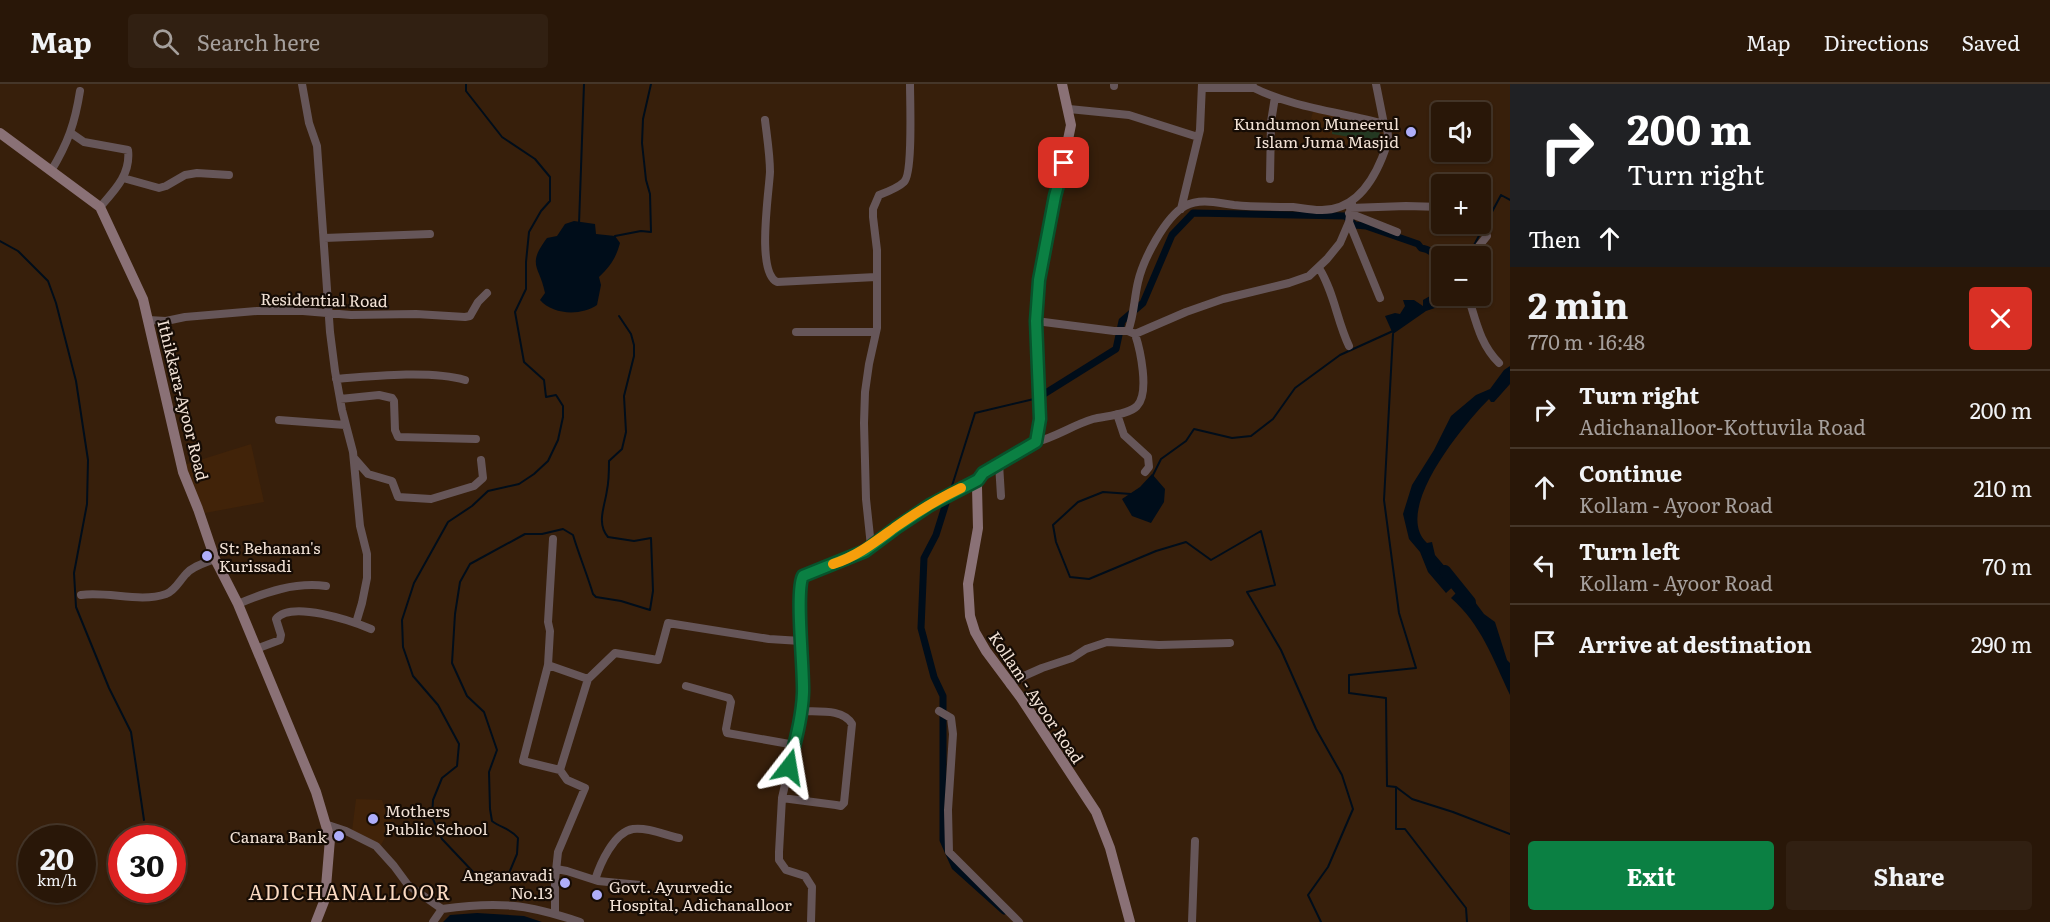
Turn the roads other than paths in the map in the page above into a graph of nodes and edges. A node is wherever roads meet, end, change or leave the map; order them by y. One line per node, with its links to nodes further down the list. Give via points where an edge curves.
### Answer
1 (302, 84): 25 (street, via 317,146)
2 (910, 84): 27 (street, via 908,176 906,181 879,195 873,208)
3 (1062, 84): 9 (main road)
4 (1376, 84): 11 (street)
5 (1202, 86): 6 (street); 14 (street)
6 (1253, 86): 8 (street)
7 (80, 91): 13 (street)
8 (1275, 97): 11 (street); 18 (street)
9 (1069, 109): 14 (street, via 1129,115); 33 (main road, via 1070,137 1039,280)
10 (765, 120): 27 (street, via 770,171 765,237 772,279 777,282)
11 (1384, 124): 22 (street, via 1388,139 1381,160)
12 (0, 133): 15 (main road, Ithikkara-Ayoor Road)
13 (71, 134): 15 (street); 17 (street, via 84,142 128,150)
14 (1198, 137): 21 (street)
15 (51, 171): 19 (main road, Ithikkara-Ayoor Road)
16 (229, 175): 17 (street, via 185,175 155,188)
17 (123, 178): 19 (street)
18 (1270, 179)
19 (100, 207): 32 (main road, Ithikkara-Ayoor Road, via 143,299)
20 (1431, 208): 22 (street)
21 (1181, 209): 22 (street, via 1197,202 1211,202 1336,209); 36 (street, via 1166,225 1142,269)
22 (1350, 214): 23 (street); 26 (street, via 1341,243); 29 (street)
23 (1397, 232)
24 (430, 234): 25 (street)
25 (324, 238): 31 (street)
26 (1319, 268): 36 (street, via 1299,280 1223,299); 37 (street)
27 (876, 277): 35 (street)
28 (487, 293): 31 (street, Residential Road, via 470,316 465,317)
29 (1380, 298)
30 (1471, 306): 38 (street, via 1486,348)
31 (329, 312): 32 (street, Residential Road, via 257,311); 39 (street)
32 (148, 320): 55 (main road, Ithikkara-Ayoor Road, via 183,472)
33 (1036, 321): 36 (street); 46 (main road, via 1040,419)
34 (796, 332): 35 (street)
35 (876, 332): 54 (street, via 865,392 864,423)
36 (1131, 332): 42 (street, via 1141,357 1142,396 1138,406)
37 (1349, 346)
38 (1499, 363)
39 (336, 379): 40 (street, via 417,376); 41 (street)
40 (465, 380)
41 (340, 399): 44 (street); 45 (street, via 379,395 392,398 398,437)
42 (1117, 414): 46 (street, via 1094,418); 50 (street, via 1124,435 1148,456)
43 (279, 420): 44 (street)
44 (345, 425): 47 (street)
45 (476, 440)
46 (1036, 442): 49 (main road)
47 (354, 458): 48 (street, via 368,474 392,481 398,497 430,499 474,486 483,478); 59 (street, via 360,526 367,554 367,578)
48 (481, 460)
49 (999, 464): 51 (main road); 52 (street)
50 (1145, 472)
51 (978, 480): 54 (street, via 930,505); 66 (main road, Kollam - Ayoor Road, via 978,528 968,584 970,616 975,632)
52 (1001, 496)
53 (553, 540): 64 (street)
54 (871, 546): 61 (street, via 803,576)
55 (215, 559): 57 (street, via 187,572 165,595); 58 (main road, Ithikkara-Ayoor Road)
56 (326, 586): 58 (street, via 295,586)
57 (81, 595)
58 (238, 604): 63 (main road, Ithikkara-Ayoor Road)
59 (356, 623): 60 (street); 63 (street, via 309,612 281,614 276,619 280,640)
60 (371, 629)
61 (801, 641): 65 (street, via 668,623 658,660 615,653); 68 (street)
62 (1230, 643): 66 (street, via 1107,642)
63 (256, 649): 73 (main road, Ithikkara-Ayoor Road)
64 (548, 665): 65 (street); 71 (street, via 523,760)
65 (588, 679): 71 (street)
66 (1010, 685): 86 (main road, Kollam - Ayoor Road, via 1096,812)
67 (686, 686): 70 (street, via 729,698 727,733)
68 (802, 711): 70 (street); 72 (street, via 842,714 852,724 844,803 836,806)
69 (939, 711): 85 (street, via 951,718 953,734 949,852)
70 (795, 746): 72 (street)
71 (560, 770): 76 (street, via 567,780 585,788 560,846)
72 (782, 798): 84 (street, via 780,860 786,870 805,876 812,887)
73 (326, 824): 79 (street, via 376,846 408,885); 81 (main road, Ithikkara-Ayoor Road, via 330,840 325,899)
74 (680, 838): 77 (street, via 630,830 612,845)
75 (1195, 841): 87 (street)
76 (556, 869): 77 (street); 80 (street)
77 (595, 880): 78 (street)
78 (640, 885)
79 (442, 909): 80 (street, via 514,904); 82 (street)
80 (555, 914): 83 (street)
81 (316, 922)
82 (433, 922)
83 (580, 922)
84 (811, 922)
85 (1019, 922)
86 (1130, 922)
87 (1192, 922)

